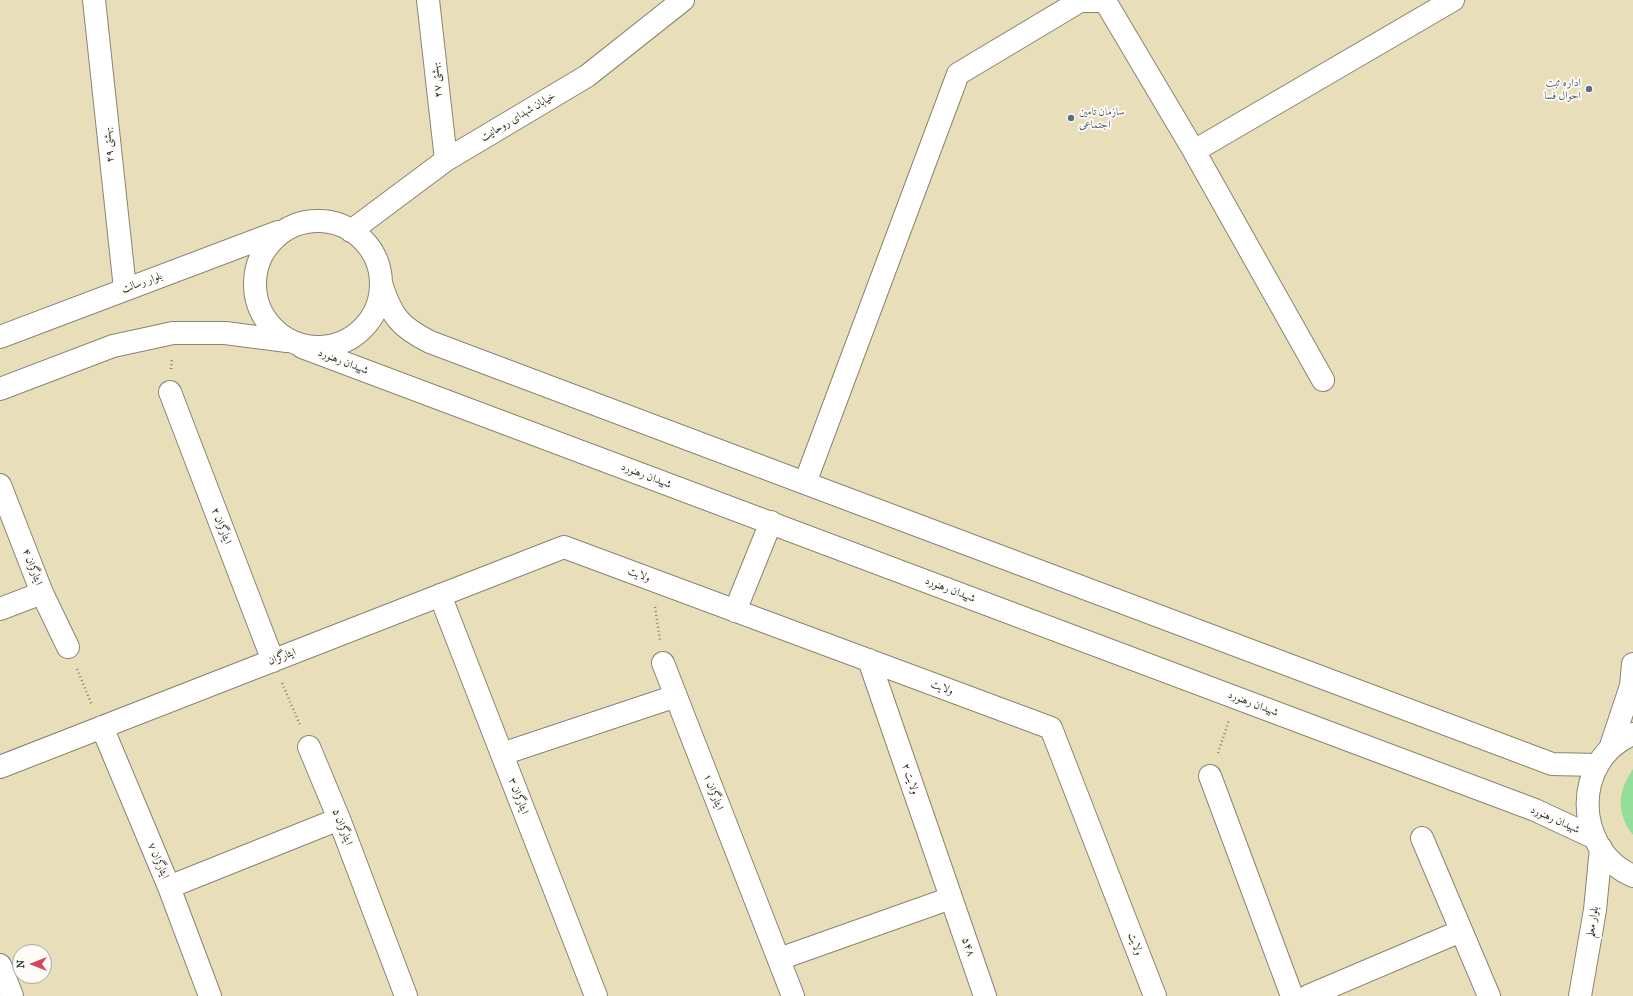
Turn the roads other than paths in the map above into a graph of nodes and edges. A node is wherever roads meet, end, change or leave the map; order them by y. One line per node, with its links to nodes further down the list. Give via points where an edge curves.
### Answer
1 (94, 0): 10 (street, بهشتی ۲۹)
2 (428, 0): 6 (street, بهشتی ۲۷)
3 (683, 0): 6 (street, خیابان شهدای روحانیت, via 587,76)
4 (1453, 0): 5 (street)
5 (1194, 152): 13 (street); 16 (street, via 1105,1 1080,1 958,74)
6 (446, 160): 8 (street, خیابان شهدای روحانیت)
7 (285, 230): 8 (street, via 300,223 317,221 333,222); 10 (street, بلوار رسالت); 12 (street, via 272,240 262,254 256,269 254,286 263,318 274,331)
8 (351, 231): 9 (street, via 362,238 372,252 379,267)
9 (381, 283): 12 (street, via 380,300 374,315 350,339 335,346 319,348); 16 (street, via 387,303 397,320 430,342)
10 (125, 289): 11 (street, بلوار رسالت)
11 (0, 337)
12 (295, 344): 14 (street, via 224,333 173,333 113,346); 18 (street, شهیدان رهنورد)
13 (1323, 380)
14 (0, 389)
15 (170, 392): 26 (street, ایثارگران ۲)
16 (805, 483): 34 (street, via 1552,764)
17 (0, 485): 20 (street, ایثارگران ۴)
18 (770, 522): 23 (street); 39 (street, شهیدان رهنورد, via 1535,810)
19 (564, 547): 21 (street, ایثارگران); 23 (street, ولایت)
20 (42, 593): 22 (street); 24 (street, ایثارگران ۴)
21 (440, 595): 26 (street, ایثارگران); 33 (street, ایثارگران ۳)
22 (0, 609)
23 (735, 611): 25 (street, ولایت)
24 (68, 647)
25 (869, 660): 42 (street, ولایت ۲); 52 (street, ولایت, via 1051,728)
26 (273, 661): 30 (street, ایثارگران)
27 (663, 663): 29 (street, ایثارگران ۱)
28 (1633, 664): 34 (street, via 1630,686)
29 (676, 696): 33 (street); 44 (street, ایثارگران ۱)
30 (102, 727): 35 (street, ایثارگران); 41 (street, ایثارگران ۷)
31 (1633, 734): 34 (street)
32 (309, 747): 37 (street, ایثارگران ۵)
33 (502, 754): 49 (street, ایثارگران ۳)
34 (1604, 757): 39 (street, via 1590,784 1587,804 1589,825)
35 (0, 767)
36 (1210, 776): 53 (street)
37 (339, 819): 41 (street); 48 (street, ایثارگران ۵)
38 (1422, 838): 43 (street)
39 (1598, 843): 40 (street, via 1609,860); 56 (street, بلوار معلم, via 1595,910)
40 (1633, 876)
41 (168, 887): 47 (street, ایثارگران ۷)
42 (951, 898): 44 (street); 51 (street, ۵۴۸)
43 (1461, 931): 54 (street); 55 (street)
44 (779, 960): 50 (street, ایثارگران ۱)
45 (0, 965): 46 (street)
46 (12, 996)
47 (210, 996)
48 (406, 996)
49 (596, 996)
50 (793, 996)
51 (985, 996)
52 (1155, 996)
53 (1292, 996)
54 (1308, 996)
55 (1489, 996)
56 (1580, 996)

